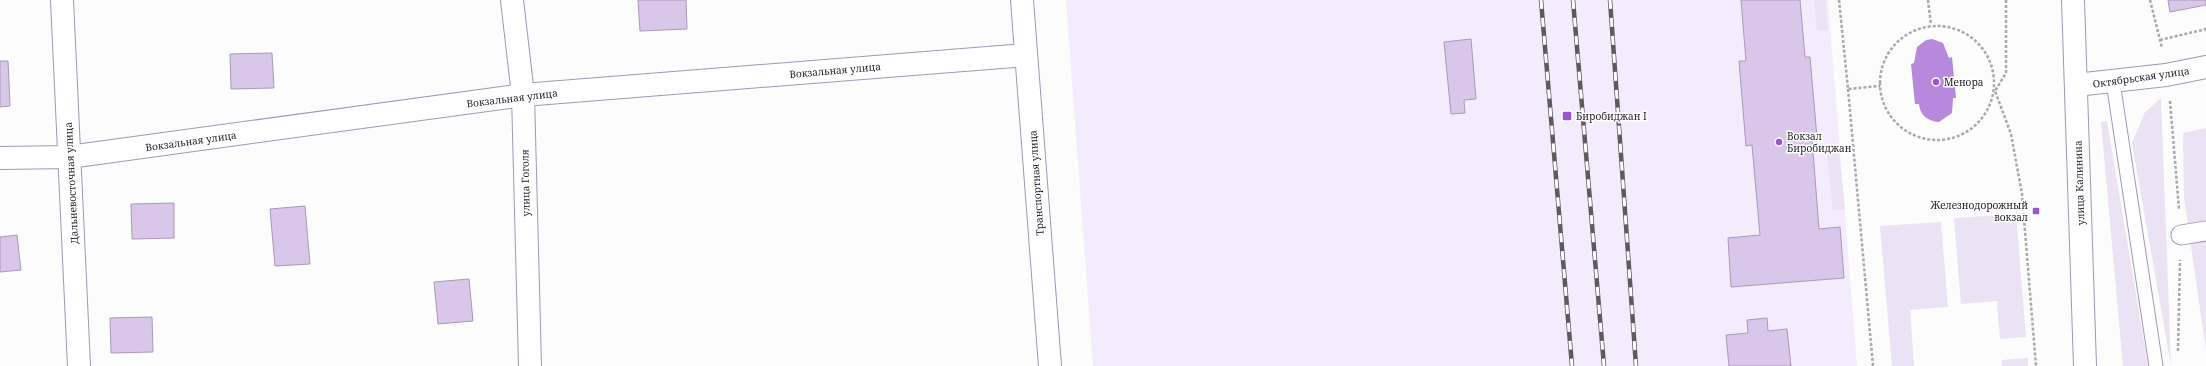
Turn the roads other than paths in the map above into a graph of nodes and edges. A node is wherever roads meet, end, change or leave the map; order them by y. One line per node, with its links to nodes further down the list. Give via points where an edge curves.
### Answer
1 (62, 0): 10 (street, Дальневосточная улица)
2 (512, 0): 9 (street, улица Гоголя)
3 (1022, 0): 5 (street, Транспортная улица)
4 (2073, 0): 8 (street, улица Калинина)
5 (1026, 55): 9 (street, Вокзальная улица); 16 (street, Транспортная улица)
6 (2206, 67): 7 (street, Октябрьская улица)
7 (2113, 82): 8 (street, Октябрьская улица); 18 (lane)
8 (2076, 85): 17 (street, улица Калинина)
9 (523, 95): 10 (street, Вокзальная улица); 15 (street, улица Гоголя)
10 (69, 157): 11 (street, Вокзальная улица); 14 (street, Дальневосточная улица)
11 (0, 158)
12 (2206, 231): 13 (street)
13 (2181, 235)
14 (79, 366)
15 (530, 366)
16 (1050, 366)
17 (2085, 366)
18 (2156, 366)

